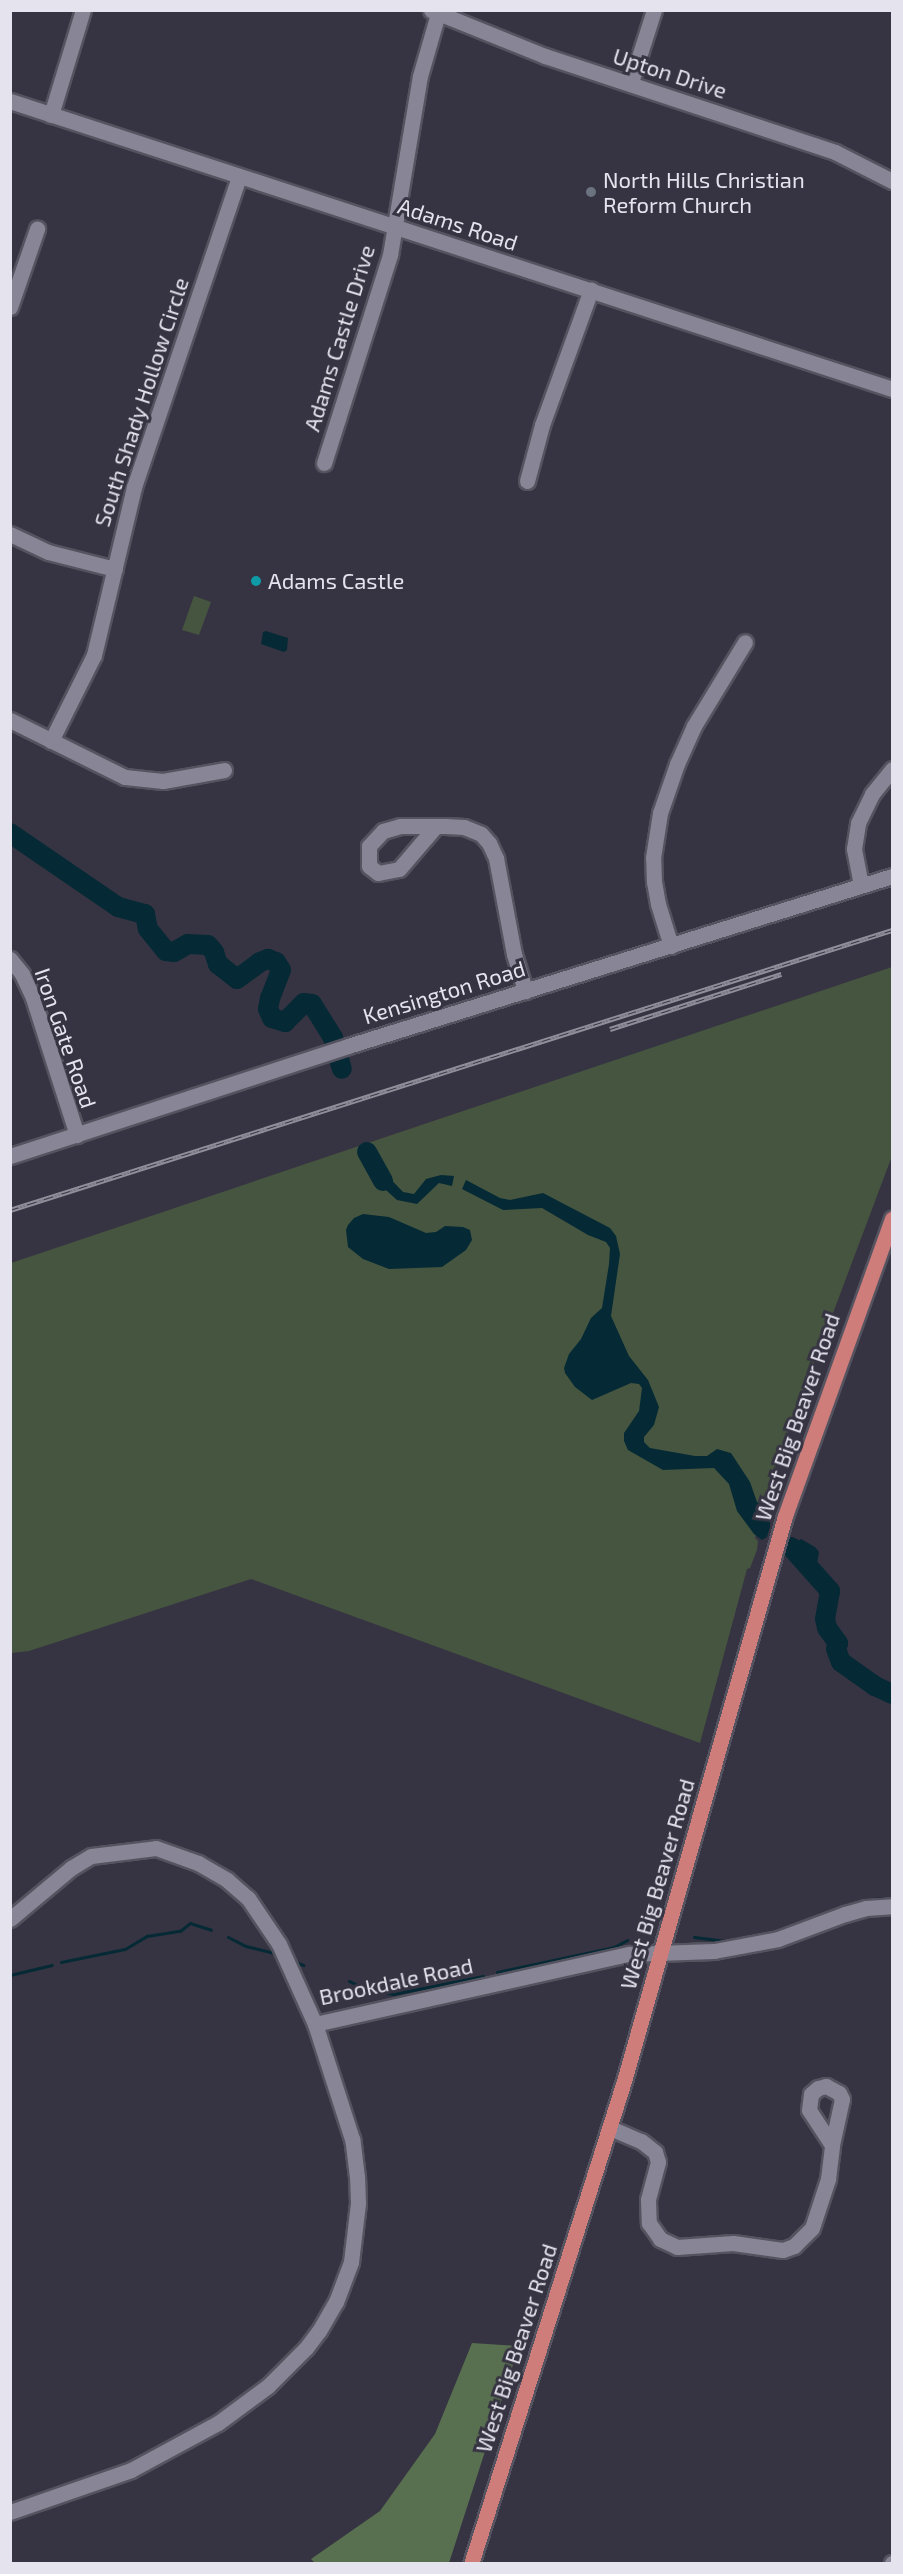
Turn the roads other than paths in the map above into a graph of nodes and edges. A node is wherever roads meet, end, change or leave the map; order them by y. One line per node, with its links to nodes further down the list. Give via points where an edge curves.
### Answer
1 (83, 10): 6 (street)
2 (654, 10): 4 (street)
3 (436, 12): 4 (street, Upton Drive, via 546,56); 9 (street, Adams Castle Drive, via 420,76)
4 (631, 82): 8 (street, Upton Drive, via 835,152)
5 (10, 101): 6 (street, Adams Road)
6 (51, 115): 7 (street, Adams Road)
7 (239, 176): 9 (street, Adams Road); 17 (street, South Shady Hollow Circle, via 134,487)
8 (892, 181)
9 (395, 227): 11 (street, Adams Road); 14 (street, Adams Castle Drive, via 390,255)
10 (37, 229): 12 (street)
11 (591, 290): 13 (street, Adams Road); 15 (street, via 542,425)
12 (10, 307)
13 (892, 389)
14 (324, 463)
15 (527, 481)
16 (10, 534): 17 (street, via 48,552)
17 (115, 569): 20 (street, South Shady Hollow Circle, via 94,655)
18 (745, 642): 26 (street, via 694,726 660,813 654,847 654,882)
19 (10, 720): 20 (street)
20 (51, 741): 22 (street, via 115,774 137,780 173,780)
21 (892, 769): 25 (street, via 872,794 858,823 854,849)
22 (224, 770)
23 (435, 827): 28 (street, via 464,827 481,834 489,843 496,858)
24 (892, 876): 25 (street, Kensington Road)
25 (861, 885): 26 (street, Kensington Road)
26 (671, 946): 28 (street, Kensington Road)
27 (10, 959): 29 (street, Iron Gate Road, via 29,989)
28 (525, 991): 29 (street, Kensington Road)
29 (77, 1135): 30 (street, Kensington Road)
30 (10, 1156)
31 (892, 1219): 34 (main road, West Big Beaver Road, via 785,1516)
32 (892, 1906): 34 (street, Brookdale Road, via 845,1914 778,1939 714,1951)
33 (10, 1919): 35 (street, Brookdale Road, via 91,1856 156,1848 198,1863 248,1898 279,1944)
34 (662, 1951): 35 (street, Brookdale Road, via 552,1969); 36 (main road, West Big Beaver Road)
35 (315, 2025): 38 (street, via 352,2139 358,2186 351,2262 336,2302 319,2331 268,2386 218,2423 131,2470)
36 (610, 2128): 37 (street, via 641,2141 655,2152 658,2162 648,2200 649,2223 660,2238 677,2247 733,2243 783,2250 794,2246 812,2228 819,2214); 39 (main road, West Big Beaver Road)
37 (832, 2145)
38 (10, 2512)
39 (471, 2564)

